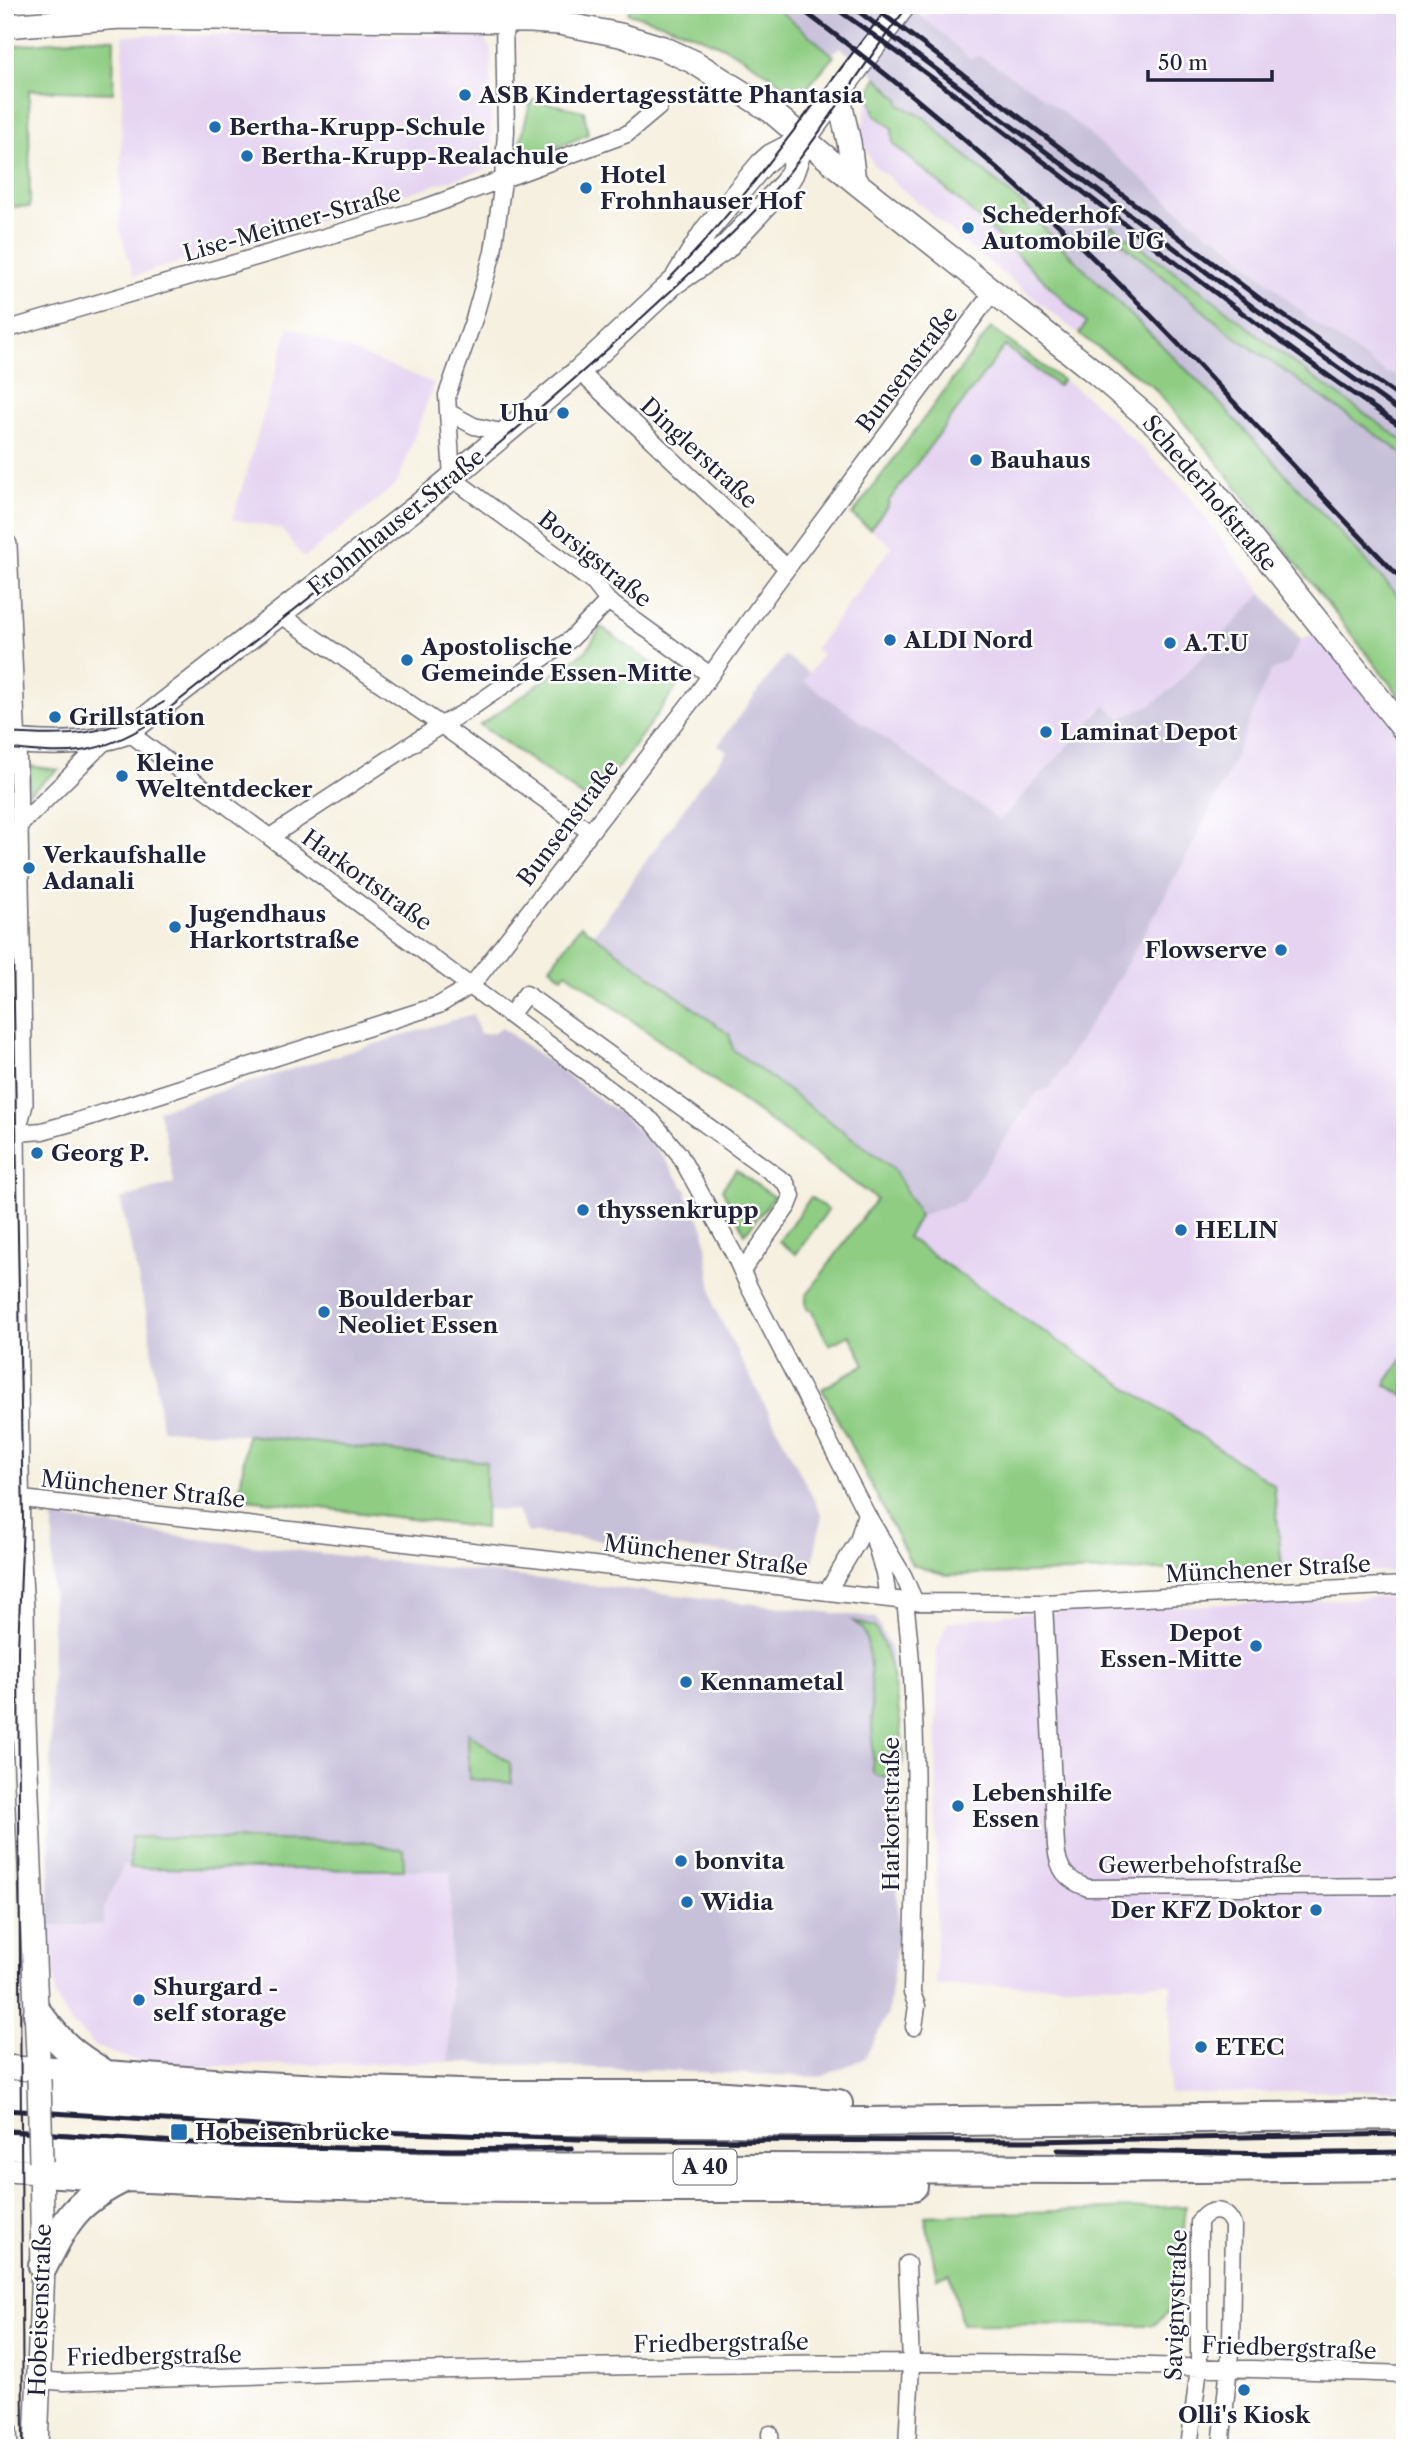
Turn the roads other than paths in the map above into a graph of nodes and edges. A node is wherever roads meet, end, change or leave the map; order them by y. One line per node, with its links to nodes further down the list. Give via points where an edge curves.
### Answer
1 (904, 5): 6 (main road, Frohnhauser Straße)
2 (121, 11): 3 (main road, Schederhofstraße); 5 (main road, Schederhofstraße)
3 (269, 11): 4 (main road, Schederhofstraße)
4 (504, 20): 8 (main road, Schederhofstraße, via 559,23 663,48 694,62 771,111); 9 (street)
5 (5, 26)
6 (838, 94): 8 (main road, Frohnhauser Straße); 10 (main road)
7 (659, 107): 9 (street, Lise-Meitner-Straße, via 626,134)
8 (804, 139): 10 (main road, Schederhofstraße); 11 (main road, Frohnhauser Straße, via 762,164 706,231); 11 (main road, Frohnhauser Straße, via 792,173 770,202 725,248)
9 (503, 181): 13 (street, Lise-Meitner-Straße); 15 (street, via 493,252 447,396)
10 (854, 181): 12 (main road, Schederhofstraße)
11 (672, 284): 14 (main road, Frohnhauser Straße)
12 (992, 293): 19 (street, Bunsenstraße); 24 (main road, Schederhofstraße, via 1161,429)
13 (5, 330)
14 (579, 371): 16 (main road, Frohnhauser Straße); 19 (street, Dinglerstraße)
15 (448, 412): 16 (street, via 474,426); 17 (street)
16 (505, 433): 17 (main road, Frohnhauser Straße)
17 (452, 478): 20 (street, Borsigstraße, via 594,583); 21 (main road, Frohnhauser Straße)
18 (5, 544): 26 (main road)
19 (787, 568): 22 (street, Bunsenstraße)
20 (608, 601): 22 (street, Borsigstraße); 23 (street, via 571,639)
21 (281, 615): 23 (street); 25 (main road, Frohnhauser Straße)
22 (710, 676): 28 (street, Bunsenstraße)
23 (441, 725): 28 (street); 29 (street)
24 (1405, 730)
25 (117, 736): 26 (main road, via 64,743); 27 (street, Frohnhauser Straße); 29 (street, Harkortstraße)
26 (9, 740): 27 (main road)
27 (16, 829): 32 (main road, via 21,1104)
28 (590, 832): 30 (street, Bunsenstraße)
29 (270, 836): 30 (street, Harkortstraße)
30 (472, 985): 31 (street, Harkortstraße); 32 (street, Bunsenstraße, via 439,1005 71,1123 42,1131)
31 (511, 1014): 33 (street, Harkortstraße, via 652,1121 679,1154); 33 (street, via 526,995 786,1183 792,1196 788,1206)
32 (8, 1132): 34 (main road)
33 (742, 1271): 35 (street, Harkortstraße)
34 (11, 1498): 36 (main road); 38 (street, Münchener Straße)
35 (866, 1513): 38 (street, via 858,1541); 39 (street, Harkortstraße); 40 (street, Harkortstraße, via 903,1575)
36 (14, 1539): 41 (main road); 44 (main road, Hobeisenstraße)
37 (1405, 1585): 42 (street, Münchener Straße)
38 (827, 1592): 39 (street, Münchener Straße)
39 (888, 1599): 40 (street, Münchener Straße)
40 (910, 1601): 42 (street, Münchener Straße); 45 (street, Harkortstraße, via 916,1786)
41 (5, 1602)
42 (1044, 1603): 43 (street, Gewerbehofstraße, via 1056,1846 1062,1870 1072,1882 1088,1888)
43 (1405, 1886)
44 (38, 2014): 47 (main road, Hobeisenstraße); 48 (highway, via 61,2044)
45 (914, 2027)
46 (5, 2067): 47 (main road)
47 (39, 2075): 48 (highway); 54 (main road, Hobeisenstraße, bridge)
48 (108, 2076): 51 (highway, via 365,2091 713,2095 862,2105)
49 (5, 2094): 51 (highway, A 40, via 459,2119)
50 (1405, 2115): 51 (highway, A 40)
51 (955, 2121)
52 (5, 2144): 55 (highway, A 40, via 240,2161 418,2167)
53 (1405, 2166): 55 (highway, A 40)
54 (41, 2167): 56 (main road); 57 (highway); 59 (main road, Hobeisenstraße)
55 (1080, 2169): 57 (highway, via 971,2184 848,2188 489,2188)
56 (5, 2170)
57 (127, 2177): 59 (highway, via 81,2204)
58 (907, 2264): 60 (street)
59 (43, 2266): 64 (main road, Hobeisenstraße)
60 (911, 2363): 61 (street, Friedbergstraße); 64 (street, Friedbergstraße); 68 (street)
61 (1199, 2367): 62 (street, Friedbergstraße); 62 (street, Savignystraße, via 1198,2228 1203,2216 1217,2210 1231,2219 1233,2226); 69 (street, Savignystraße)
62 (1229, 2367): 63 (street, Friedbergstraße); 70 (street, Savignystraße)
63 (1405, 2374)
64 (38, 2380): 67 (main road, Hobeisenstraße)
65 (5, 2431): 66 (main road)
66 (6, 2448)
67 (36, 2448)
68 (907, 2448)
69 (1189, 2448)
70 (1221, 2448)

